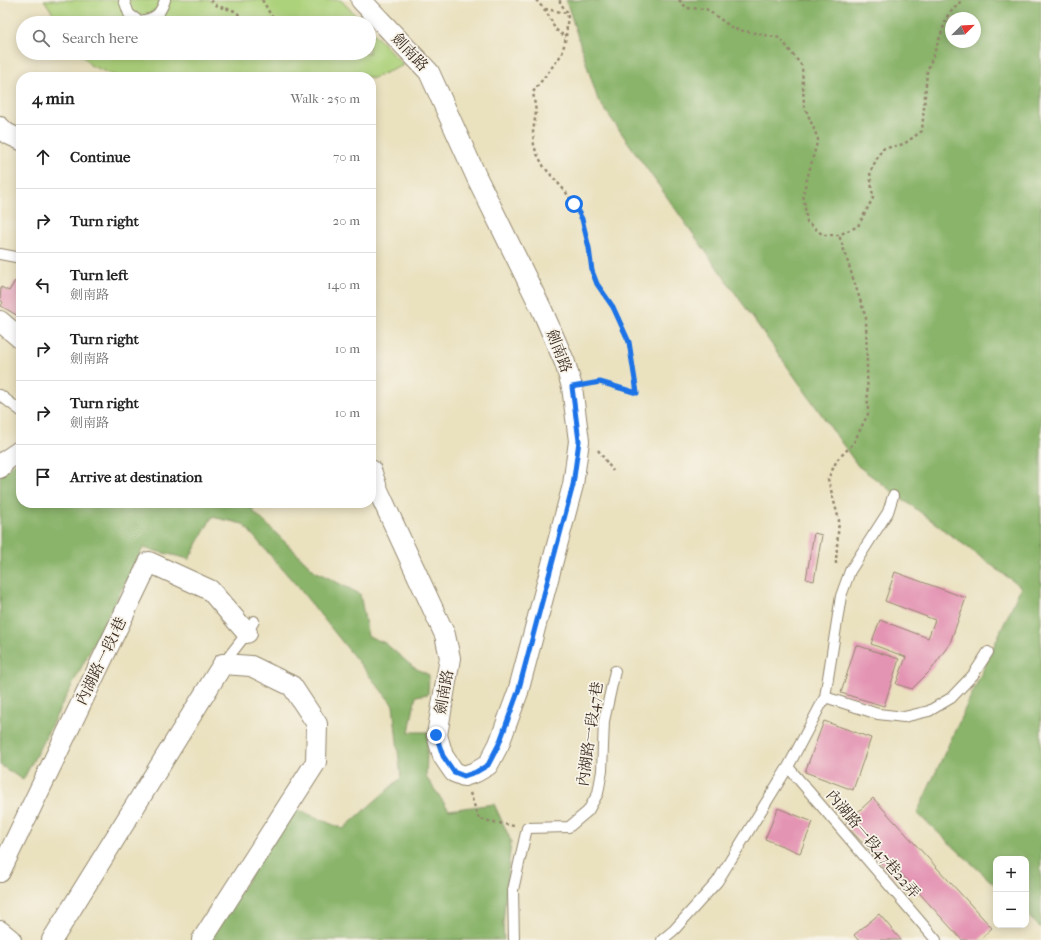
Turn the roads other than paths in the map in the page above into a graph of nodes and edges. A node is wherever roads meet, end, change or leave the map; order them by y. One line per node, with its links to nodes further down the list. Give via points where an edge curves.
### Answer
1 (124, 0): 4 (lane, via 128,14)
2 (165, 0): 5 (lane, via 162,10)
3 (361, 0): 16 (street, 劍南路, via 429,72 477,178 542,310 565,362 572,387 579,441 573,485 518,692 499,744 488,765 464,776 454,772 443,756 436,735 450,658 445,636)
4 (131, 16)
5 (155, 16)
6 (0, 127): 7 (street)
7 (16, 138)
8 (0, 254): 9 (lane)
9 (16, 257)
10 (0, 321): 11 (street)
11 (16, 335)
12 (0, 395): 13 (lane)
13 (16, 407)
14 (16, 453): 15 (street)
15 (0, 468)
16 (376, 483)
17 (893, 496): 22 (lane, via 888,512 850,571 841,596)
18 (250, 627): 20 (lane); 24 (street, 內湖路一段1巷, via 210,590 150,562)
19 (988, 652): 22 (lane, via 973,675 951,698 929,711 904,717 878,714)
20 (223, 664): 27 (street); 28 (street, via 251,666 292,686 317,724 316,762)
21 (615, 671): 29 (lane, 內湖路一段47巷, via 604,721 602,771 598,793 588,811 569,827 527,828 512,890)
22 (825, 697): 23 (lane)
23 (788, 767): 30 (lane, via 717,882); 31 (lane, 內湖路一段47巷22弄)
24 (0, 872)
25 (0, 931): 26 (street)
26 (11, 940)
27 (52, 940)
28 (202, 940)
29 (514, 940)
30 (662, 940)
31 (936, 940)

